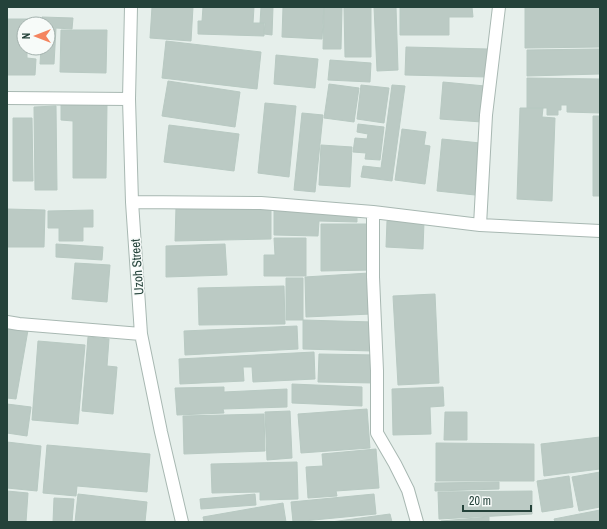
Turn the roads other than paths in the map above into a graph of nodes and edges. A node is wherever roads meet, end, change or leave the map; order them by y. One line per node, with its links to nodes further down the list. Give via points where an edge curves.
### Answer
1 (131, 7): 4 (street, Uzoh Street)
2 (499, 7): 7 (street, via 486,115)
3 (7, 98): 4 (street)
4 (130, 99): 5 (street, Uzoh Street)
5 (132, 202): 6 (street, via 261,203); 10 (street, Uzoh Street)
6 (373, 212): 7 (street); 12 (street, via 377,433 405,484)
7 (480, 225): 8 (street)
8 (600, 231)
9 (7, 322): 10 (street)
10 (141, 334): 11 (street, Uzoh Street)
11 (182, 522)
12 (418, 522)

